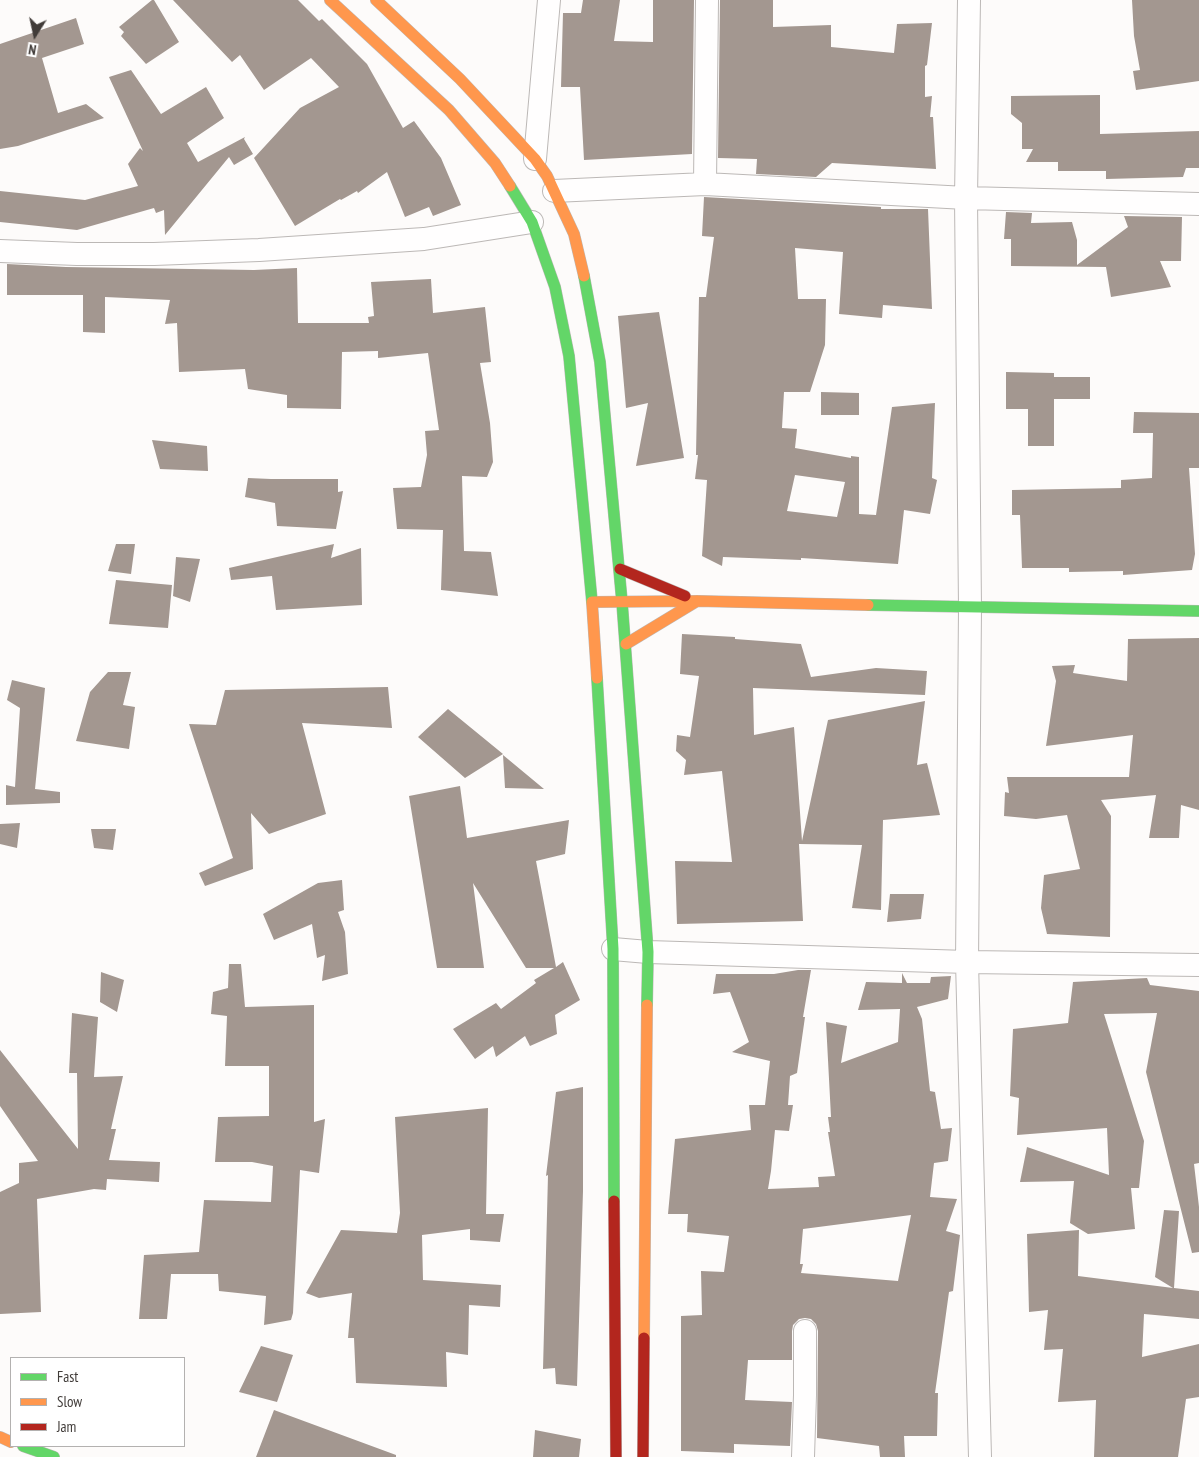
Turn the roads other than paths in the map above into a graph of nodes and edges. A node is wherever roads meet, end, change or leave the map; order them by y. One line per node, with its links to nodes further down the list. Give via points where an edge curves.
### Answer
1 (330, 0): 11 (main road, via 449,110 495,162)
2 (376, 0): 6 (main road, via 460,79)
3 (549, 0): 6 (street)
4 (708, 0): 7 (street)
5 (969, 0): 9 (street)
6 (535, 158): 8 (main road)
7 (705, 184): 8 (street); 9 (street)
8 (554, 191): 13 (main road, via 574,234 600,362)
9 (966, 198): 10 (street); 17 (street)
10 (1199, 204)
11 (532, 222): 12 (street, via 424,239 259,250 154,254); 15 (main road, via 555,288 569,356)
12 (0, 251)
13 (620, 569): 14 (main road); 16 (main road)
14 (698, 601): 16 (main road); 17 (main road); 19 (main road)
15 (592, 602): 16 (main road); 20 (main road)
16 (622, 602): 19 (main road)
17 (970, 608): 18 (main road); 22 (street)
18 (1199, 611)
19 (626, 644): 21 (main road)
20 (613, 949): 21 (street); 27 (main road)
21 (648, 952): 22 (street); 28 (main road)
22 (967, 962): 23 (street); 30 (street)
23 (1199, 965)
24 (805, 1330): 29 (street)
25 (19, 1447): 26 (main road)
26 (54, 1457)
27 (616, 1457)
28 (644, 1457)
29 (803, 1457)
30 (980, 1457)

